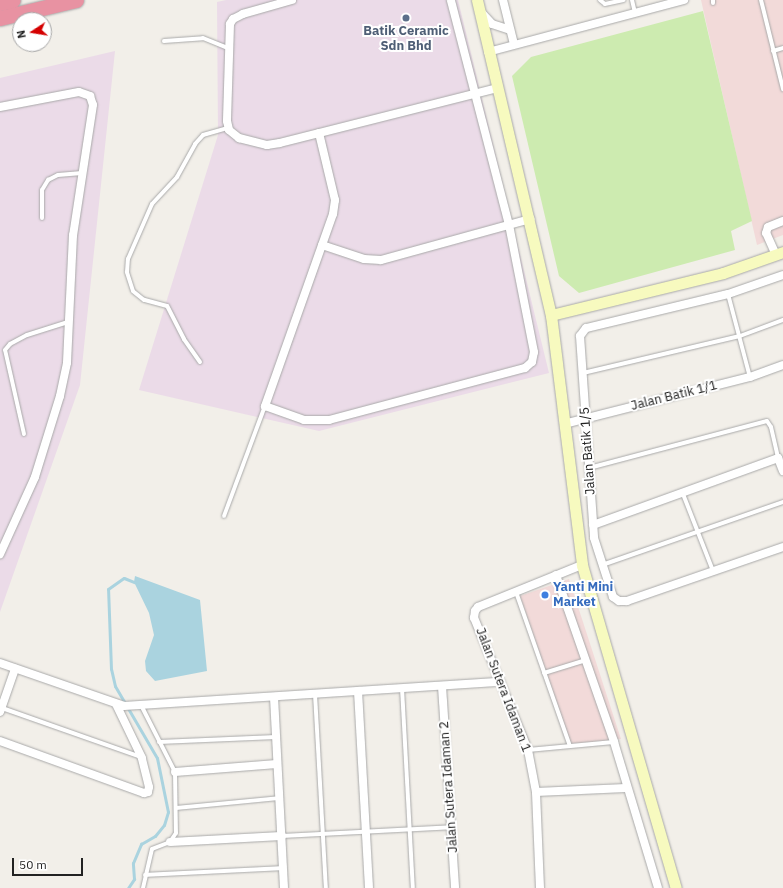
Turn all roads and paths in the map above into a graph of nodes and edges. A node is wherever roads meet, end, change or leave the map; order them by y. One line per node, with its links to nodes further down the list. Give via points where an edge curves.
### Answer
1 (13, 0): 11 (highway)
2 (76, 0): 14 (highway)
3 (292, 0): 18 (street, via 233,19 228,30)
4 (451, 0): 24 (street)
5 (503, 0): 15 (street)
6 (600, 0): 7 (lane, via 605,4)
7 (624, 0)
8 (632, 0): 13 (lane)
9 (684, 0): 13 (street)
10 (761, 0): 20 (lane)
11 (0, 3)
12 (478, 4): 15 (street, via 492,24); 21 (street)
13 (635, 14): 17 (street)
14 (0, 18)
15 (510, 30): 17 (street)
16 (164, 41): 18 (lane, via 203,38)
17 (514, 44): 21 (street)
18 (228, 48): 26 (street)
19 (783, 48): 20 (lane)
20 (773, 51): 23 (lane)
21 (488, 52): 22 (street)
22 (497, 88): 24 (street); 30 (street)
23 (783, 90)
24 (476, 93): 27 (street); 32 (street)
25 (0, 106): 28 (street, via 70,92 90,96 93,105)
26 (228, 128): 27 (street, via 239,138 267,145); 41 (lane, via 203,135 195,144 177,177 152,204 128,258 127,272 132,291 144,300 167,306 184,339)
27 (319, 133): 33 (street, via 335,200)
28 (82, 173): 29 (lane, via 48,180 42,190); 39 (street, via 73,235)
29 (42, 218)
30 (530, 219): 32 (street); 37 (street)
31 (783, 221): 34 (street, via 768,227 766,233)
32 (509, 224): 33 (street, via 381,260 364,259); 45 (street, via 534,352 532,362 525,368 329,420 304,420)
33 (322, 245): 45 (street)
34 (779, 253): 37 (street, via 723,273)
35 (783, 275): 36 (street, Jalan Batik 1/5)
36 (728, 294): 40 (lane); 43 (street, Jalan Batik 1/5, via 586,328 580,336)
37 (551, 315): 47 (street)
38 (783, 320): 40 (lane)
39 (68, 322): 48 (lane, via 27,335 10,344 6,350); 58 (street, via 67,363 52,424 34,476)
40 (740, 336): 43 (lane); 44 (lane)
41 (200, 362)
42 (783, 365): 44 (street, Jalan Batik 1/1)
43 (583, 373): 46 (street, Jalan Batik 1/5)
44 (750, 377): 46 (street, Jalan Batik 1/1)
45 (265, 406): 54 (lane)
46 (586, 418): 47 (street, Jalan Batik 1/1); 50 (street, Jalan Batik 1/5)
47 (564, 424): 59 (street)
48 (24, 434)
49 (778, 458): 50 (lane, via 771,427 767,421); 51 (street); 52 (street)
50 (589, 468): 55 (street, Jalan Batik 1/5)
51 (783, 471)
52 (683, 494): 55 (street); 56 (lane)
53 (783, 502): 56 (lane)
54 (224, 516)
55 (593, 525): 60 (street, Jalan Batik 1/5, via 595,549)
56 (699, 533): 60 (lane); 61 (lane)
57 (783, 547): 61 (street, Jalan Batik 1/5)
58 (0, 554)
59 (582, 565): 62 (street); 106 (street)
60 (601, 566): 61 (street, Jalan Batik 1/5, via 613,597 619,601 628,601)
61 (713, 571)
62 (556, 575): 63 (street); 64 (street)
63 (516, 591): 67 (lane); 68 (street, Jalan Sutera Idaman 1, via 478,607 475,612 474,618)
64 (586, 660): 67 (lane); 80 (street)
65 (0, 663): 66 (street)
66 (15, 669): 74 (street); 76 (street)
67 (544, 673): 81 (lane)
68 (500, 682): 69 (street); 82 (street, Jalan Sutera Idaman 1)
69 (442, 686): 70 (street); 90 (street, Jalan Sutera Idaman 2)
70 (402, 688): 71 (street); 91 (lane)
71 (358, 691): 72 (street); 92 (street)
72 (315, 694): 73 (street); 93 (lane)
73 (274, 697): 75 (street); 77 (street)
74 (124, 705): 75 (street); 83 (street)
75 (141, 705): 79 (lane)
76 (1, 710): 83 (lane)
77 (276, 737): 79 (lane); 84 (street)
78 (0, 741): 83 (street, via 144,794 148,792 149,787)
79 (159, 742): 85 (lane)
80 (614, 742): 81 (lane); 86 (street)
81 (570, 746): 82 (lane)
82 (528, 750): 87 (street, Jalan Sutera Idaman 1)
83 (142, 758)
84 (278, 764): 85 (street); 88 (street)
85 (175, 772): 89 (lane)
86 (626, 788): 87 (street); 105 (street)
87 (536, 792): 104 (street, Jalan Sutera Idaman 1)
88 (279, 798): 89 (lane); 94 (street)
89 (176, 808): 95 (lane, via 176,833)
90 (451, 827): 91 (lane); 103 (street, Jalan Sutera Idaman 2)
91 (409, 830): 92 (lane); 102 (lane)
92 (365, 831): 93 (lane); 101 (street)
93 (323, 833): 94 (lane); 100 (lane)
94 (282, 836): 95 (street); 96 (street)
95 (170, 842): 97 (lane, via 152,849)
96 (283, 868): 97 (lane); 99 (street)
97 (146, 875): 98 (lane)
98 (143, 888)
99 (284, 888)
100 (326, 888)
101 (369, 888)
102 (413, 888)
103 (455, 888)
104 (540, 888)
105 (658, 888)
106 (676, 888)

